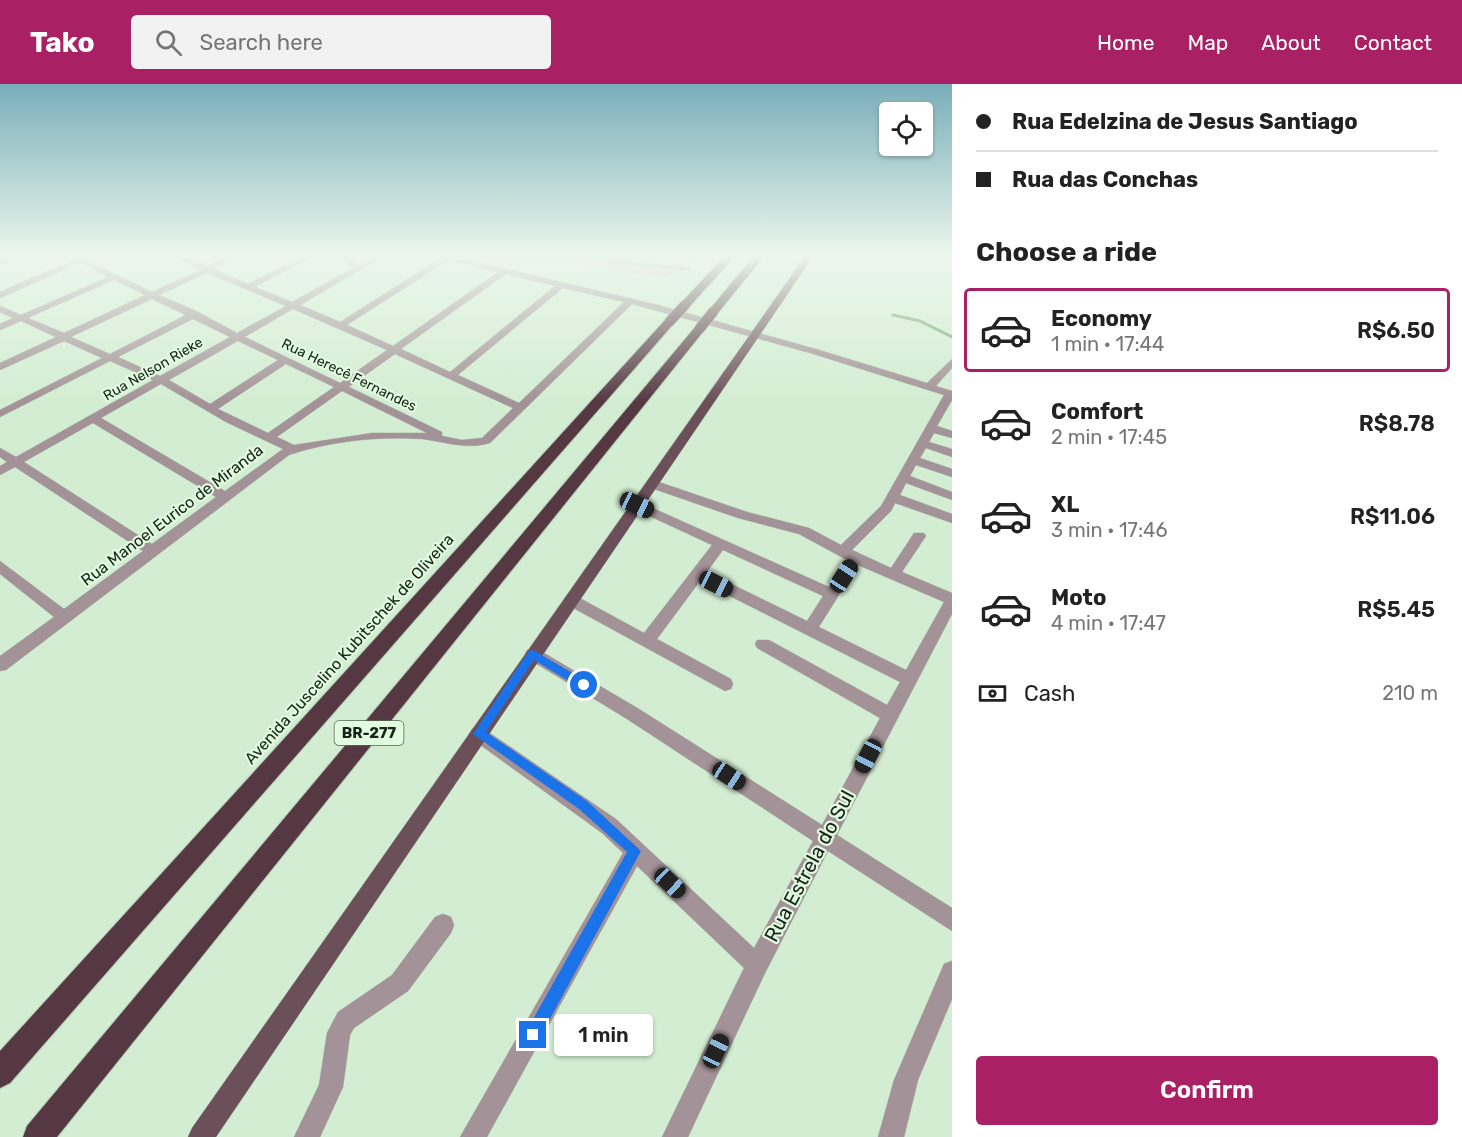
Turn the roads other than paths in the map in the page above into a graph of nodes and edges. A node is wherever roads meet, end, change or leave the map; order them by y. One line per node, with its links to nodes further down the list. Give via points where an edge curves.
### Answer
1 (53, 304): 17 (street)
2 (132, 304): 22 (street)
3 (174, 304): 16 (street, Rua Herecê Fernandes)
4 (289, 304): 14 (street)
5 (296, 304): 14 (street, Rua Nelson Rieke)
6 (374, 304): 18 (street)
7 (458, 304): 23 (street)
8 (538, 304): 29 (street)
9 (626, 304): 34 (street, Rua Manoel Eurico de Miranda)
10 (645, 304): 20 (street)
11 (686, 304): 83 (highway, Avenida Juscelino Kubitschek de Oliveira / BR-277, bridge)
12 (719, 304): 84 (highway, BR-277, bridge)
13 (777, 304): 20 (main road)
14 (293, 306): 18 (street); 21 (street, Rua Nelson Rieke)
15 (0, 309): 17 (street)
16 (195, 314): 21 (street, Rua Herecê Fernandes); 24 (street)
17 (21, 318): 19 (street); 22 (street)
18 (340, 326): 23 (street)
19 (0, 327)
20 (756, 335): 25 (street); 51 (main road)
21 (239, 336): 26 (street, Rua Herecê Fernandes); 30 (street, Rua Nelson Rieke)
22 (64, 337): 24 (street); 28 (street)
23 (394, 350): 29 (street); 31 (street)
24 (110, 357): 30 (street); 36 (street)
25 (836, 358): 32 (street); 33 (street, via 850,372)
26 (287, 359): 31 (street, Rua Herecê Fernandes); 35 (street)
27 (952, 362): 32 (street)
28 (0, 367)
29 (451, 376): 34 (street)
30 (161, 380): 35 (street); 37 (street, Rua Nelson Rieke)
31 (342, 386): 40 (street); 41 (street, Rua Herecê Fernandes)
32 (929, 387): 33 (street)
33 (950, 399): 38 (street)
34 (521, 408): 41 (street, Rua Manoel Eurico de Miranda, via 486,441)
35 (210, 409): 40 (street)
36 (0, 414)
37 (93, 418): 47 (street, Rua Nelson Rieke); 52 (street)
38 (931, 428): 39 (street); 42 (street)
39 (952, 435)
40 (269, 438): 43 (street)
41 (454, 442): 43 (street, Rua Manoel Eurico de Miranda, via 412,436)
42 (922, 443): 45 (street); 46 (street)
43 (293, 449): 52 (street, Rua Manoel Eurico de Miranda)
44 (0, 452): 47 (street)
45 (952, 453)
46 (914, 459): 49 (street); 50 (street)
47 (17, 462): 48 (street, Rua Nelson Rieke); 59 (street)
48 (0, 471)
49 (952, 473)
50 (903, 478): 53 (street); 54 (street)
51 (652, 484): 55 (main road); 60 (street, via 749,517 796,528)
52 (224, 496): 59 (street, Rua Manoel Eurico de Miranda)
53 (952, 496)
54 (892, 497): 56 (street); 60 (street)
55 (637, 505): 58 (street); 66 (main road)
56 (952, 519)
57 (919, 536): 63 (street)
58 (721, 543): 62 (street); 64 (street)
59 (152, 551): 67 (street, Rua Manoel Eurico de Miranda)
60 (850, 554): 63 (street); 64 (street)
61 (0, 566): 67 (street)
62 (698, 574): 68 (street); 69 (street)
63 (894, 574): 65 (street)
64 (832, 594): 68 (street)
65 (952, 599): 73 (street, Rua Estrela do Sul)
66 (571, 600): 69 (street); 71 (main road)
67 (64, 617): 72 (street, Rua Manoel Eurico de Miranda)
68 (810, 630): 73 (street)
69 (647, 641): 74 (street)
70 (763, 644): 75 (street)
71 (533, 654): 76 (main road); 77 (street)
72 (0, 665)
73 (910, 679): 75 (street, Rua Estrela do Sul)
74 (725, 684)
75 (890, 715): 77 (street, Rua Estrela do Sul)
76 (478, 734): 78 (street, via 583,805); 85 (main road)
77 (824, 838): 79 (street); 81 (street, Rua Estrela do Sul)
78 (635, 851): 81 (street); 87 (street)
79 (952, 920)
80 (443, 925): 86 (street, via 400,983 345,1020 339,1033 331,1087)
81 (757, 965): 88 (street, Rua Estrela do Sul)
82 (952, 972): 89 (street, via 906,1080)
83 (0, 1073)
84 (38, 1137)
85 (201, 1137)
86 (307, 1137)
87 (473, 1137)
88 (675, 1137)
89 (891, 1137)

